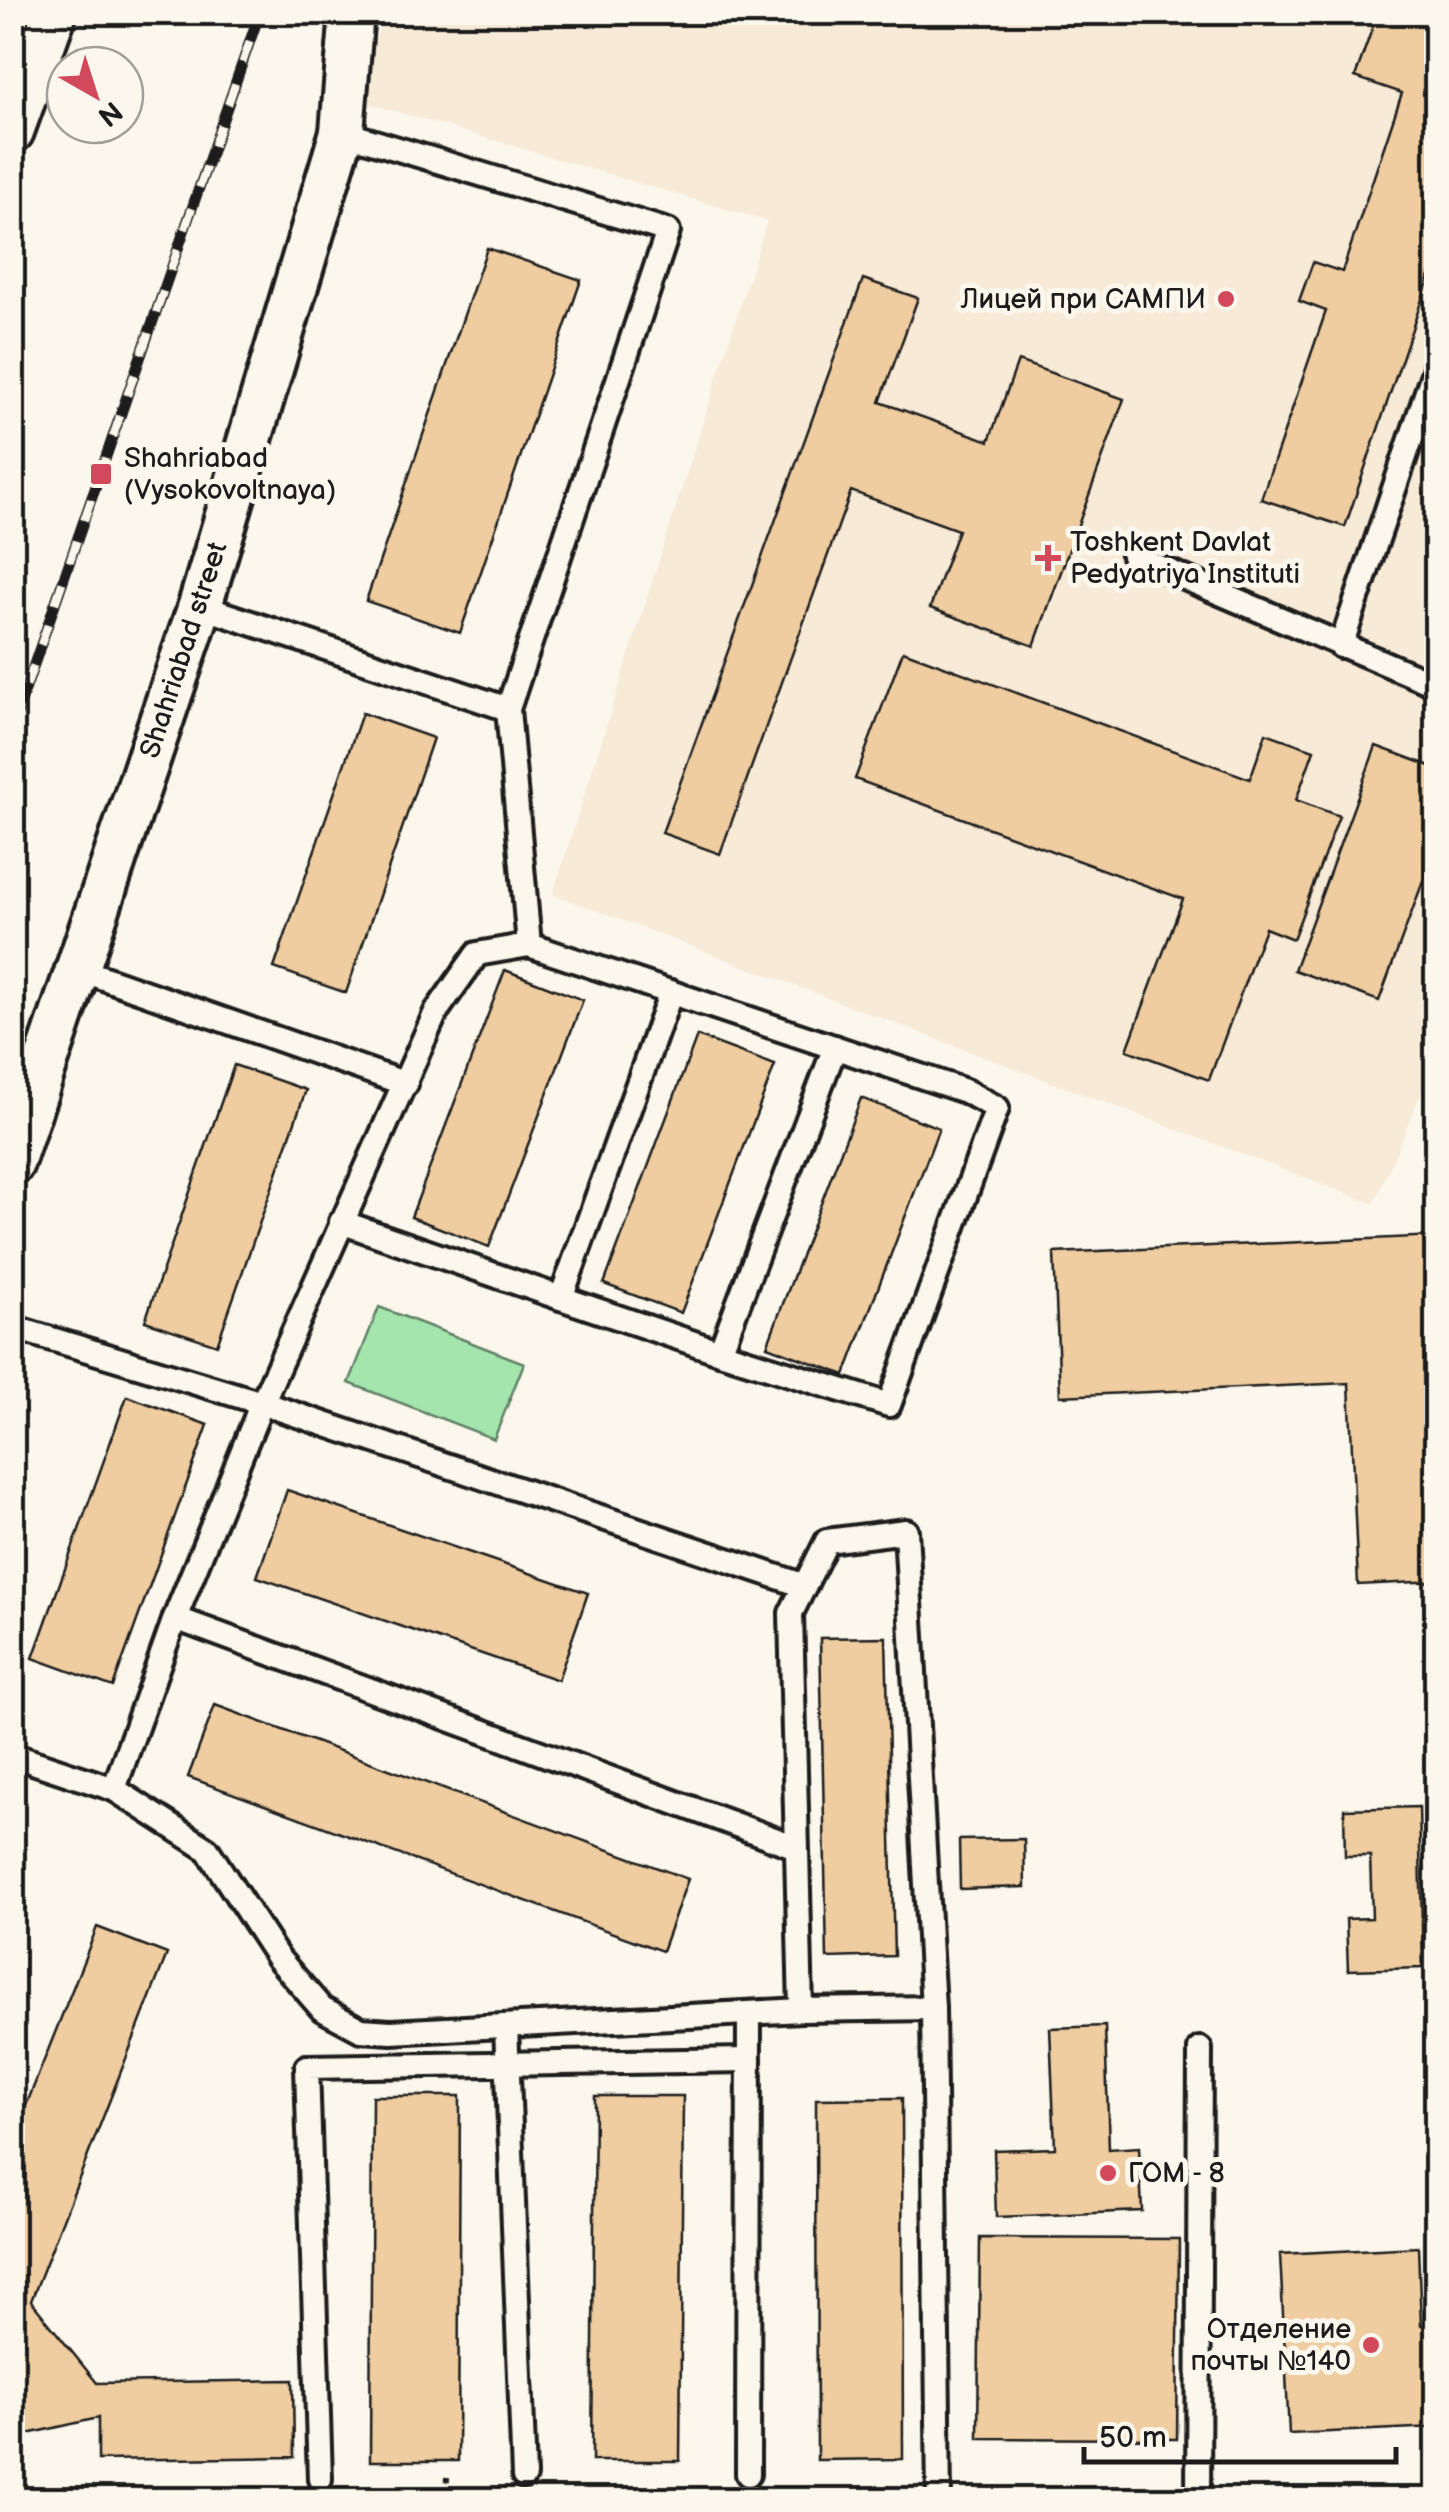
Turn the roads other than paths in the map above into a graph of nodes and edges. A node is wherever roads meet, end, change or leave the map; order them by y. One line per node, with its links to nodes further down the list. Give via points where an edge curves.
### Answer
1 (54, 12): 3 (street)
2 (352, 12): 4 (street, Shahriabad street)
3 (12, 132)
4 (342, 132): 7 (street, Shahriabad street); 10 (lane, via 668,232)
5 (1436, 365): 8 (lane)
6 (1133, 556): 8 (lane)
7 (200, 606): 10 (lane); 12 (street, Shahriabad street)
8 (1340, 646): 9 (lane)
9 (1436, 686)
10 (508, 709): 11 (lane)
11 (530, 946): 13 (lane); 15 (lane, via 477,954 436,1012)
12 (78, 968): 15 (lane); 16 (street, Shahriabad street)
13 (671, 992): 14 (lane); 18 (lane)
14 (835, 1048): 20 (lane); 20 (lane, via 997,1108 889,1405)
15 (406, 1084): 17 (lane)
16 (12, 1164)
17 (342, 1222): 18 (lane); 21 (lane)
18 (561, 1298): 20 (lane)
19 (12, 1327): 21 (lane)
20 (720, 1352)
21 (262, 1402): 22 (lane); 23 (lane)
22 (805, 1586): 26 (lane, via 792,1613); 27 (lane, via 827,1541 906,1531)
23 (175, 1618): 25 (lane); 26 (lane)
24 (12, 1755): 25 (lane)
25 (114, 1789): 30 (lane, via 207,1849 278,1958 322,2009 361,2030)
26 (796, 1847): 28 (lane)
27 (933, 2008): 28 (lane); 37 (lane)
28 (801, 2010): 29 (lane)
29 (749, 2013): 30 (lane); 32 (lane)
30 (506, 2026): 33 (lane)
31 (1200, 2049): 38 (lane)
32 (748, 2060): 33 (lane); 34 (lane)
33 (508, 2064): 35 (lane); 36 (lane, via 308,2068)
34 (748, 2474)
35 (524, 2476)
36 (320, 2479)
37 (939, 2500)
38 (1198, 2500)

